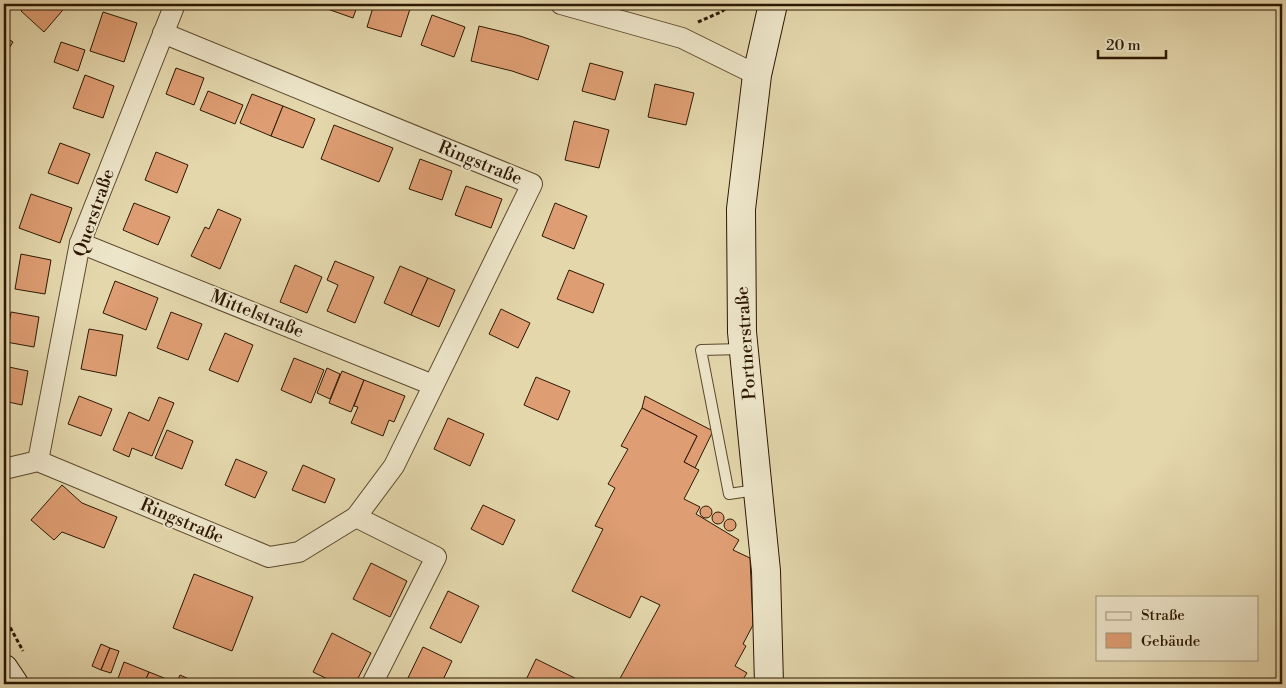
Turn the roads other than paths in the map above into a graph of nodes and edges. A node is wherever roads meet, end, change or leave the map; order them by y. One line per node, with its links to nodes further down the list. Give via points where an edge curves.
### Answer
1 (175, 4): 4 (street, Querstraße)
2 (561, 4): 5 (street, via 682,38)
3 (773, 4): 5 (street, Portnerstraße)
4 (163, 34): 6 (street, Querstraße); 8 (street, Ringstraße, via 532,184)
5 (757, 75): 7 (street, Portnerstraße, via 741,209)
6 (80, 243): 8 (street, Mittelstraße); 9 (street, Querstraße)
7 (744, 350): 11 (street, Portnerstraße); 11 (lane, via 701,350 729,494)
8 (434, 385): 12 (street, Ringstraße, via 394,466)
9 (38, 460): 10 (street); 12 (street, Ringstraße, via 269,557 299,552)
10 (4, 468)
11 (758, 490): 16 (street, Portnerstraße, via 766,571)
12 (356, 516): 15 (street, via 436,557)
13 (4, 669): 14 (street)
14 (14, 684)
15 (372, 684)
16 (769, 684)

